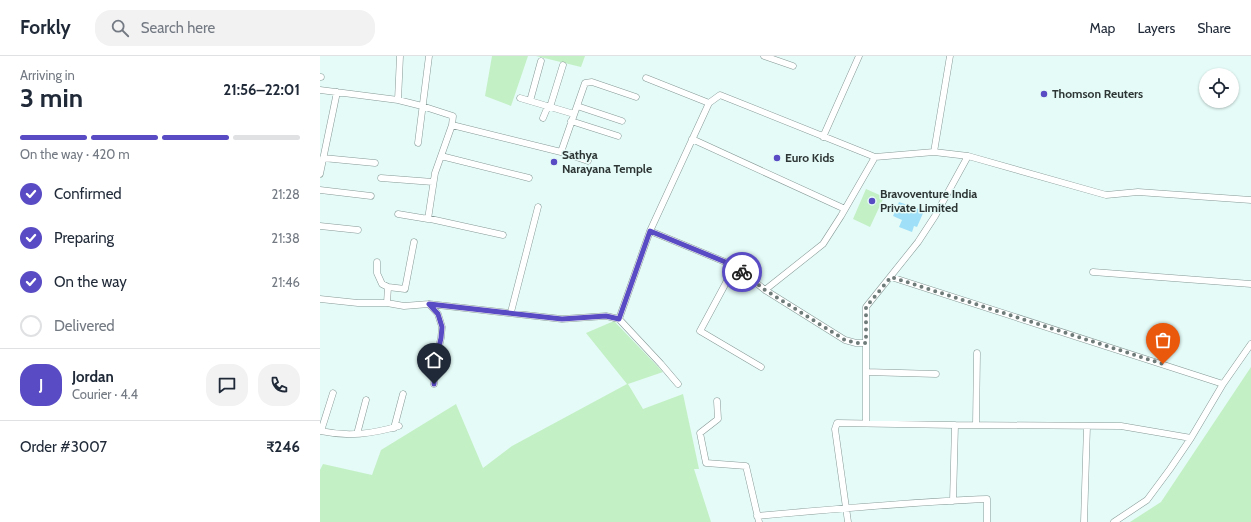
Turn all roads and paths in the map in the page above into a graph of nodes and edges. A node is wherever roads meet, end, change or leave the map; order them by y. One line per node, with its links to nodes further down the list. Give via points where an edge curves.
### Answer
1 (400, 56): 14 (street)
2 (429, 56): 17 (street)
3 (764, 56): 8 (street)
4 (859, 56): 26 (street)
5 (950, 56): 30 (street)
6 (541, 61): 15 (street)
7 (563, 65): 18 (street)
8 (794, 66)
9 (646, 78): 16 (street)
10 (320, 90): 11 (street)
11 (337, 92): 14 (street); 34 (street)
12 (636, 97): 19 (street, via 589,82 585,83)
13 (520, 98): 15 (street)
14 (398, 100): 17 (street)
15 (530, 101): 18 (street)
16 (709, 103): 26 (street, via 720,95); 27 (street)
17 (422, 106): 24 (street, via 453,116); 28 (street)
18 (549, 106): 20 (street); 21 (street)
19 (576, 106): 20 (street); 23 (street)
20 (574, 114): 22 (street)
21 (544, 118)
22 (571, 121): 25 (street); 29 (street)
23 (622, 121)
24 (452, 125): 29 (street); 31 (street)
25 (618, 136)
26 (823, 137): 33 (street)
27 (692, 139): 45 (street); 50 (street)
28 (418, 143)
29 (561, 152): 35 (street)
30 (934, 152): 32 (street); 33 (street)
31 (441, 156): 39 (street); 40 (street)
32 (968, 156): 43 (street, via 1106,195 1138,192); 56 (street, via 935,216)
33 (875, 157): 45 (street)
34 (324, 158): 36 (street); 37 (street)
35 (588, 161)
36 (375, 163)
37 (320, 174)
38 (381, 178): 40 (street)
39 (529, 178)
40 (433, 182): 47 (street, via 428,219)
41 (320, 190): 42 (street)
42 (371, 196)
43 (1251, 200)
44 (538, 207): 63 (street)
45 (845, 209): 59 (street, via 823,244)
46 (398, 214): 47 (street)
47 (426, 218): 51 (street)
48 (320, 226): 49 (street)
49 (358, 230)
50 (650, 231): 54 (street); 64 (street)
51 (502, 235)
52 (414, 242): 58 (street, via 405,289)
53 (377, 262): 58 (street, via 377,273 382,284)
54 (735, 266): 59 (street); 68 (street, via 700,331)
55 (1093, 272): 57 (street)
56 (891, 277): 65 (street, via 866,307); 73 (street)
57 (1251, 284)
58 (388, 287): 61 (street)
59 (765, 290): 65 (street, via 845,340)
60 (320, 299): 61 (street)
61 (387, 303): 62 (street, via 404,306)
62 (429, 304): 63 (street); 71 (street, via 438,314 442,327)
63 (511, 312): 64 (street, via 562,319 606,316)
64 (619, 319): 72 (street)
65 (866, 343): 69 (street)
66 (1251, 344): 73 (street)
67 (977, 353): 80 (street)
68 (761, 366)
69 (866, 372): 70 (street); 78 (street)
70 (936, 374)
71 (434, 384)
72 (678, 384)
73 (1223, 384): 84 (street)
74 (333, 393): 82 (street)
75 (403, 394): 83 (street, via 396,427)
76 (366, 400): 83 (street)
77 (717, 401): 87 (street, via 718,419 700,433 706,463 746,466)
78 (866, 423): 79 (street); 86 (street, via 837,423 835,426)
79 (955, 425): 80 (street); 85 (street)
80 (976, 425): 81 (street)
81 (1087, 426): 84 (street, via 1121,426); 90 (street)
82 (321, 431): 83 (street, via 332,434)
83 (357, 434)
84 (1191, 438): 91 (street, via 1147,500)
85 (953, 501): 86 (street); 89 (street, via 987,500)
86 (847, 508): 87 (street); 88 (street)
87 (758, 519)
88 (848, 522)
89 (987, 522)
90 (1084, 522)
91 (1114, 522)

